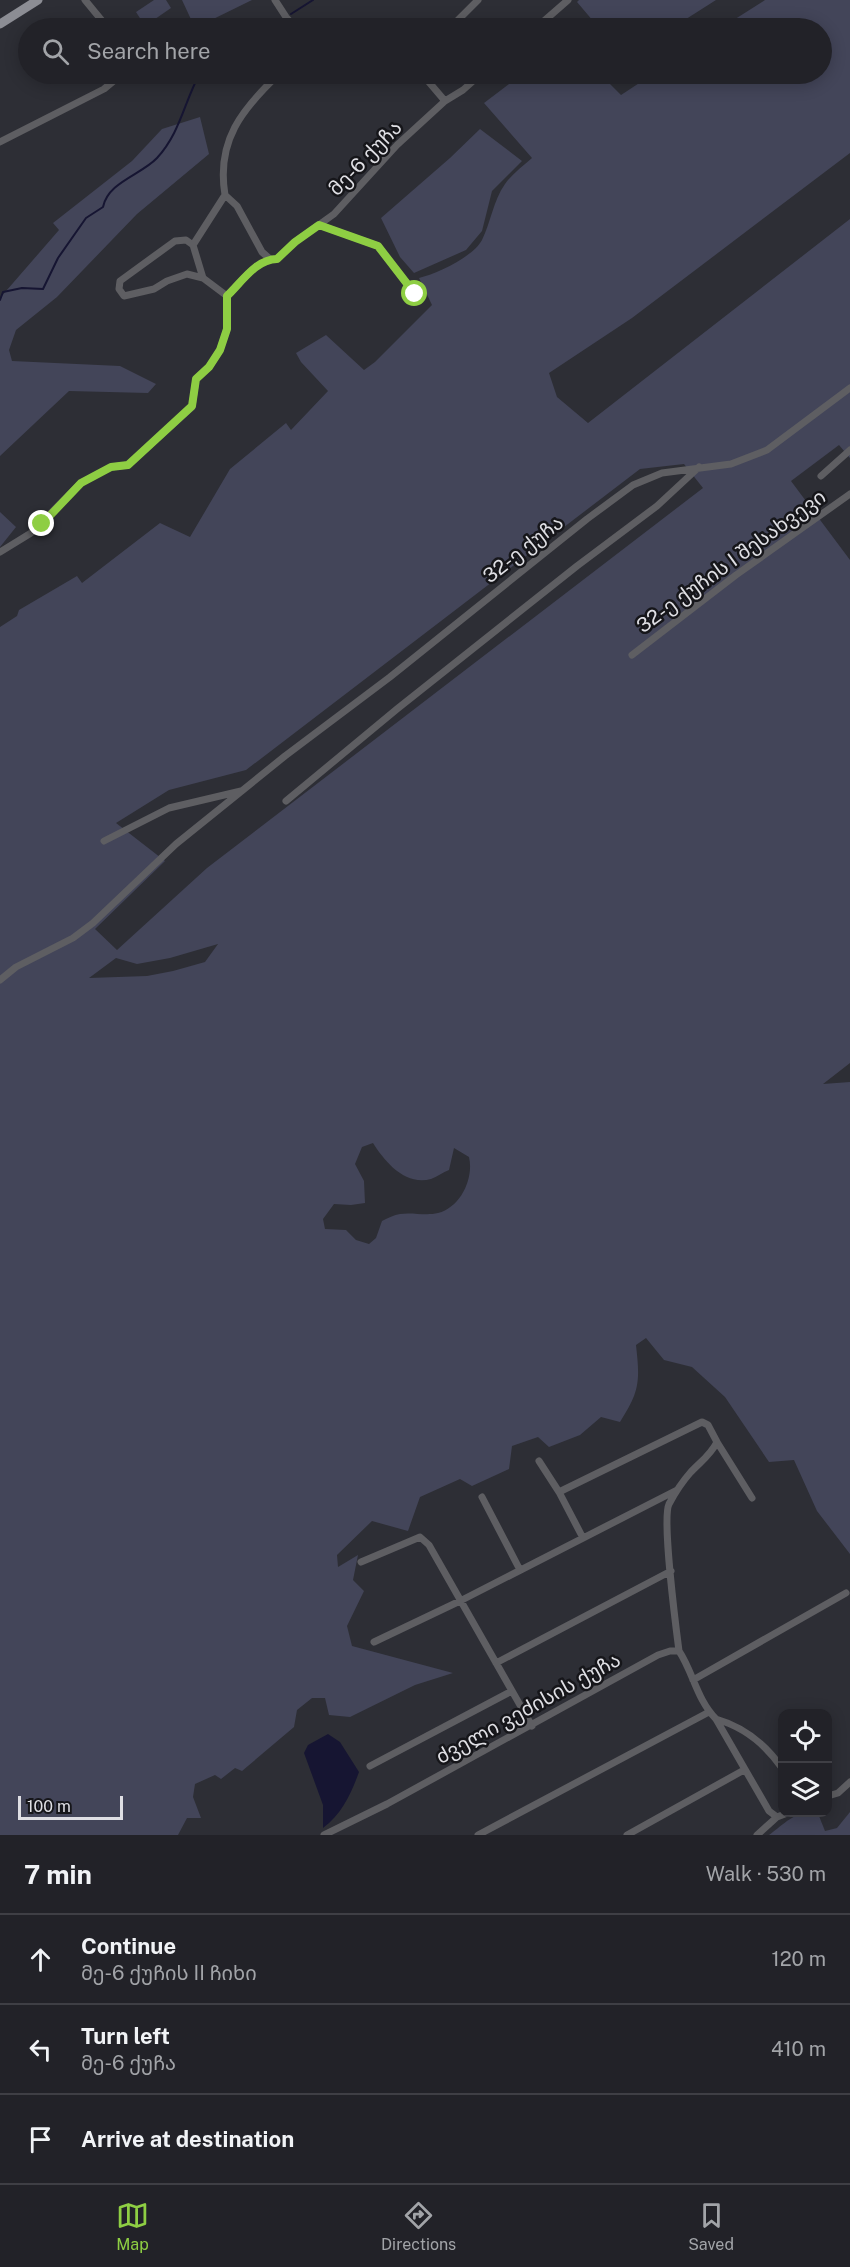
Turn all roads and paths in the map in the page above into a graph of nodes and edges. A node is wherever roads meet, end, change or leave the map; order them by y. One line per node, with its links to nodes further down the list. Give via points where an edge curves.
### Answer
1 (38, 0): 10 (main road)
2 (85, 0): 6 (street)
3 (275, 0): 7 (street)
4 (478, 0): 8 (street)
5 (568, 0): 9 (street)
6 (100, 18)
7 (287, 18)
8 (460, 18)
9 (547, 18)
10 (0, 24)
11 (110, 84): 16 (street)
12 (268, 84): 17 (street, via 254,97 227,141 222,177)
13 (431, 84): 15 (street)
14 (470, 84): 15 (street, მე-6 ქუჩა)
15 (445, 101): 18 (street, მე-6 ქუჩა)
16 (0, 142)
17 (225, 195): 19 (street); 20 (street, via 237,206 262,252)
18 (319, 225): 20 (street, მე-6 ქუჩა, via 277,259); 22 (street, via 378,246)
19 (193, 245): 21 (street); 21 (street, via 186,240 175,241 120,281 119,289 124,297 187,274)
20 (270, 259): 23 (street, მე-6 ქუჩა, via 253,269)
21 (203, 278): 23 (street)
22 (415, 294)
23 (227, 296): 29 (street, via 227,329 220,350 196,379 192,406 128,465 111,467 81,483 31,533)
24 (850, 388): 26 (street, 32-ე ქუჩა, via 767,450 731,464)
25 (850, 450): 27 (street)
26 (699, 467): 31 (street, 32-ე ქუჩა, via 662,473 633,485); 32 (street, via 657,506)
27 (821, 476)
28 (850, 494): 30 (street, 32-ე ქუჩის I შესახვევი)
29 (0, 552)
30 (632, 655)
31 (243, 790): 33 (street, via 169,808); 34 (street, 32-ე ქუჩა, via 176,844 93,923)
32 (286, 801)
33 (104, 841)
34 (0, 980)
35 (717, 1442): 37 (street); 38 (street, via 702,1422); 40 (street)
36 (539, 1461): 38 (street)
37 (677, 1490): 41 (street); 44 (street, via 667,1507)
38 (559, 1492): 41 (street)
39 (482, 1497): 43 (street)
40 (752, 1498)
41 (583, 1538): 43 (street)
42 (361, 1562): 46 (street, via 420,1537 429,1545)
43 (520, 1570): 46 (street)
44 (670, 1571): 48 (street); 49 (street)
45 (846, 1593): 50 (street)
46 (460, 1601): 47 (street); 49 (street)
47 (374, 1642)
48 (679, 1651): 50 (street); 54 (street, ძველი ვეძისის ქუჩა, via 658,1655)
49 (496, 1663): 51 (street)
50 (693, 1680): 52 (street)
51 (512, 1690): 54 (street); 56 (street)
52 (709, 1712): 53 (street); 62 (street)
53 (716, 1719): 55 (street, via 748,1733); 57 (street)
54 (532, 1726): 61 (street, ძველი ვეძისის ქუჩა)
55 (779, 1763)
56 (370, 1766)
57 (744, 1770): 60 (street, via 769,1811); 63 (street)
58 (850, 1782): 59 (street)
59 (832, 1795)
60 (777, 1817): 64 (street)
61 (324, 1835)
62 (478, 1835)
63 (627, 1835)
64 (757, 1835)

